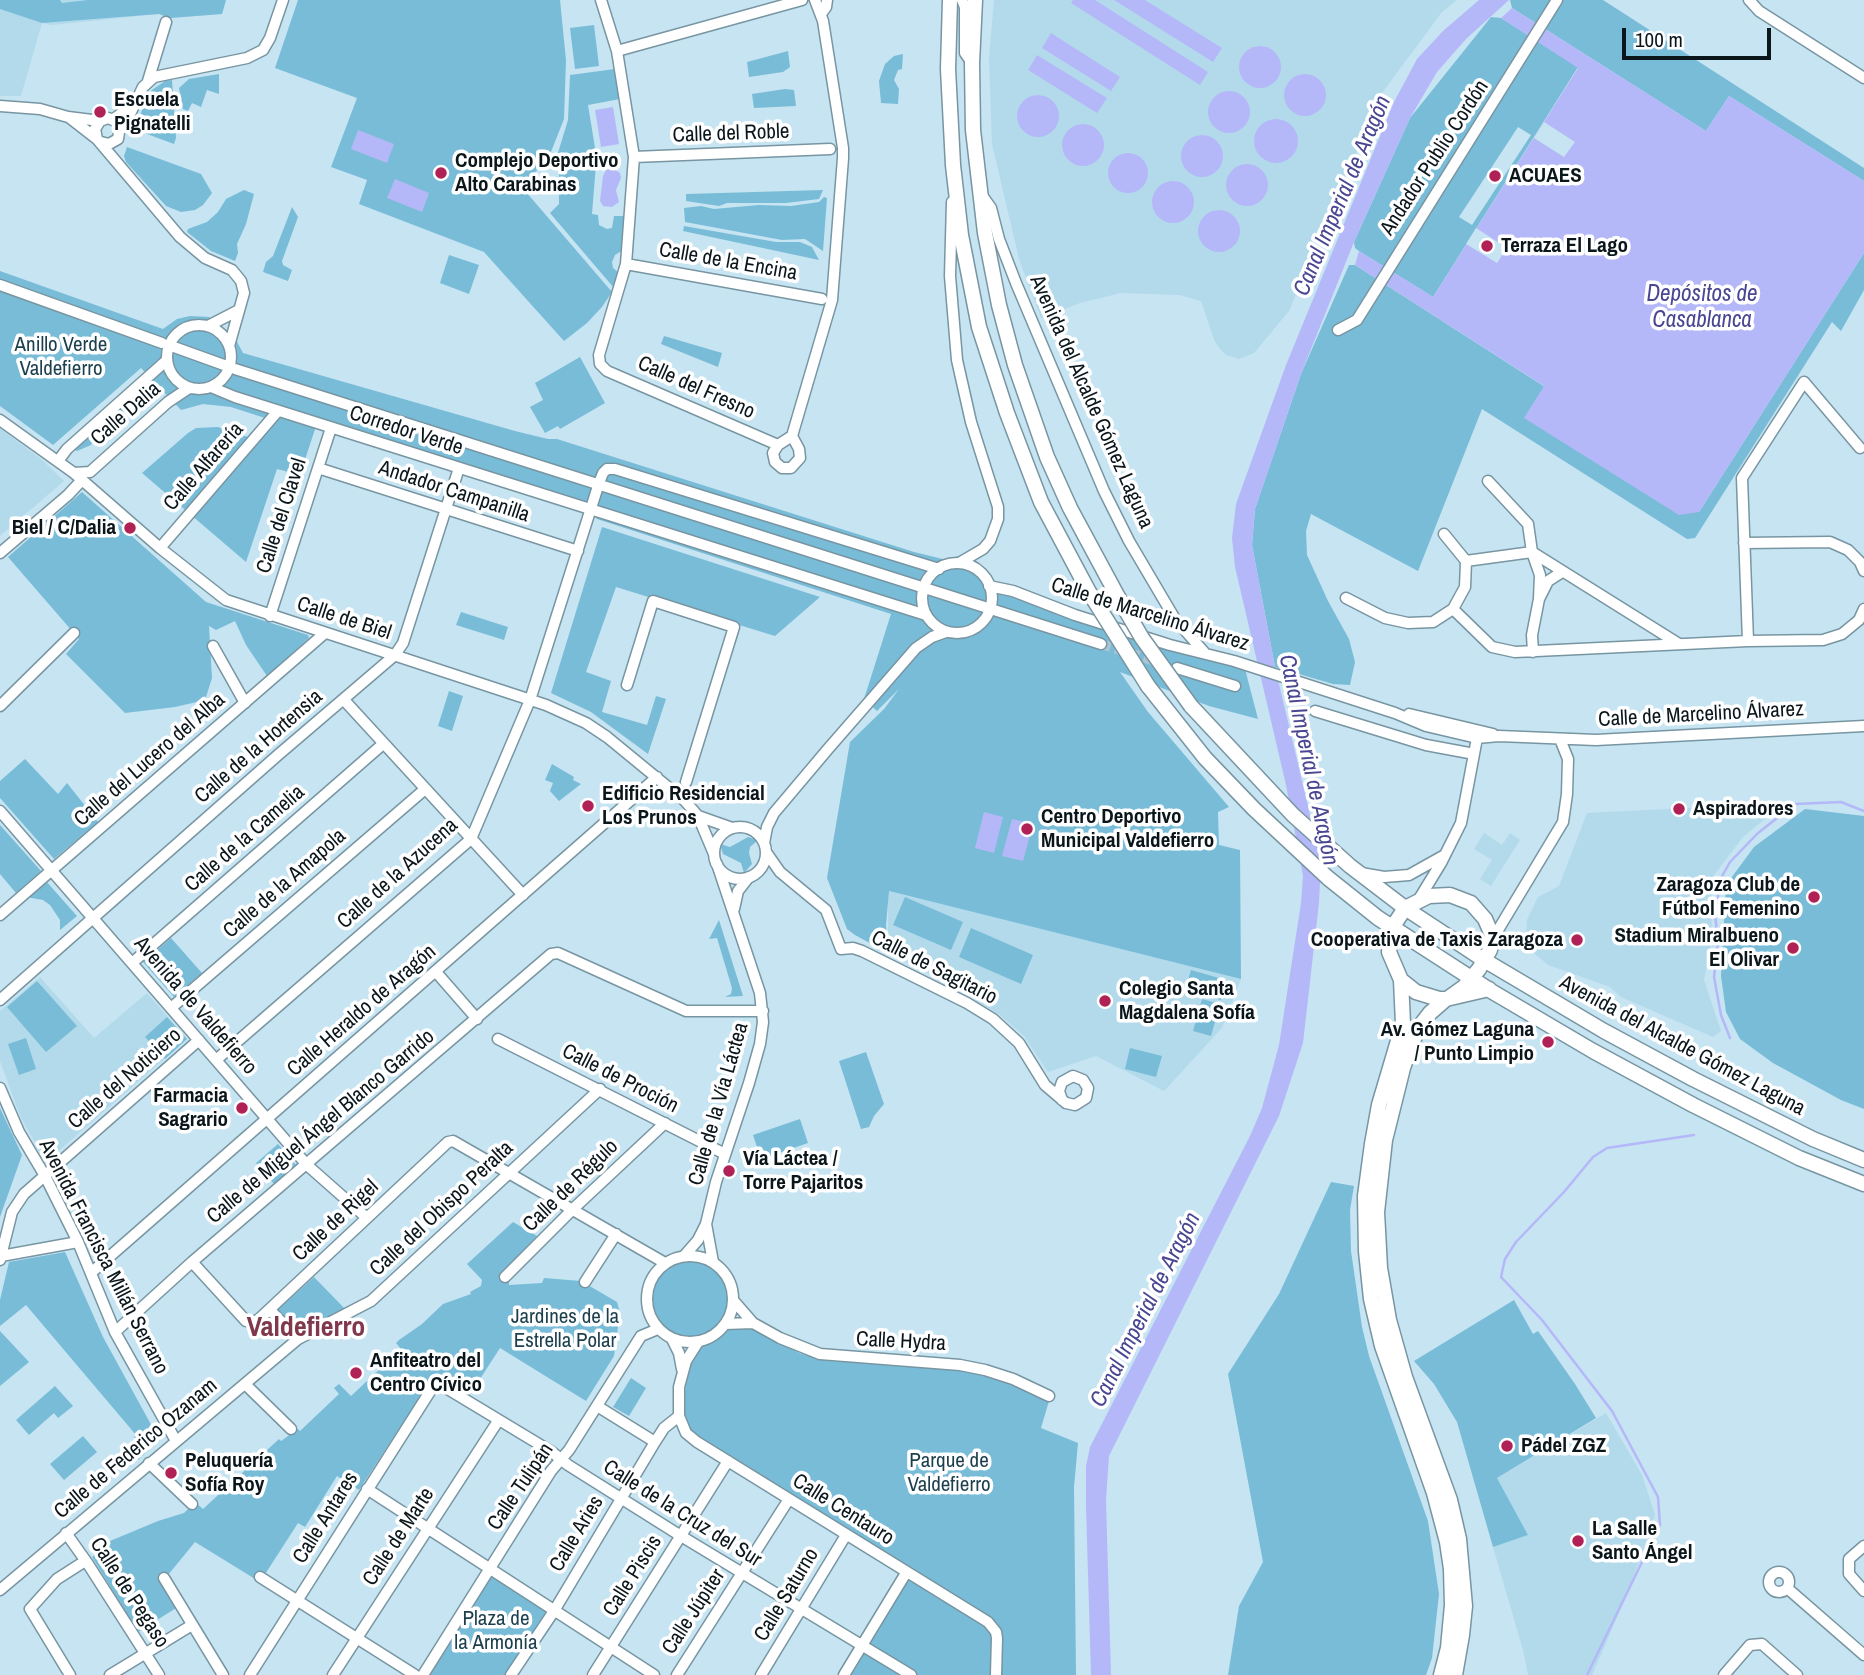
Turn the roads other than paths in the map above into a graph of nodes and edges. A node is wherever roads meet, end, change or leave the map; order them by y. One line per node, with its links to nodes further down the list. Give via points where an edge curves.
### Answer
1 (284, 0): 16 (street, via 267,45 256,55)
2 (601, 0): 13 (street)
3 (815, 0): 11 (street)
4 (827, 0): 11 (street)
5 (950, 0): 25 (main road, Avenida del Alcalde Gómez Laguna)
6 (962, 0): 14 (street, Avenida del Alcalde Gómez Laguna, via 965,53)
7 (975, 0): 14 (main road, Avenida del Alcalde Gómez Laguna)
8 (1558, 0): 33 (street, Andador Publio Cordón, via 1357,320)
9 (1749, 0): 15 (street)
10 (802, 1): 13 (street)
11 (821, 14): 45 (street, via 843,158 832,300)
12 (166, 22): 16 (street)
13 (617, 51): 24 (street)
14 (972, 63): 27 (main road, Avenida del Alcalde Gómez Laguna)
15 (1864, 78)
16 (148, 81): 20 (street)
17 (0, 106): 18 (street)
18 (68, 117): 19 (street); 21 (street)
19 (100, 121): 20 (street); 21 (street, via 95,129)
20 (116, 123): 22 (street, via 120,136)
21 (99, 140): 22 (street, via 109,144); 26 (street)
22 (116, 140): 26 (street)
23 (830, 149): 24 (street, Calle del Roble)
24 (634, 157): 28 (street)
25 (953, 164): 63 (street, Avenida del Alcalde Gómez Laguna, via 950,276 957,359 998,507 990,541); 127 (main road, Avenida del Alcalde Gómez Laguna, bridge, via 961,235 983,339 1041,502 1089,592 1147,686 1205,758 1341,890)
26 (123, 169): 31 (street, via 183,242 237,275 244,290)
27 (979, 192): 86 (street, Avenida del Alcalde Gómez Laguna, via 991,208 1016,283 1104,491 1175,619); 117 (main road, Avenida del Alcalde Gómez Laguna, bridge, via 990,266 1025,397 1070,508 1118,597 1191,706 1293,816)
28 (626, 264): 30 (street, Calle de la Encina); 46 (street, Calle del Fresno, via 600,364)
29 (0, 285): 34 (street)
30 (822, 299)
31 (239, 310): 32 (street); 35 (street)
32 (208, 326): 35 (street, via 223,335); 37 (street, via 193,325 176,334)
33 (1338, 330)
34 (162, 343)
35 (229, 346): 40 (street, via 229,367)
36 (174, 347): 38 (street)
37 (167, 360): 41 (street, via 177,380); 48 (street, Calle Dalia)
38 (224, 365)
39 (235, 369): 53 (street, Corredor Verde)
40 (211, 387): 41 (street, Corredor Verde); 42 (street, Corredor Verde)
41 (189, 388): 51 (street, Calle Dalia)
42 (278, 411): 44 (street, Corredor Verde); 58 (street, Calle Alfarería)
43 (0, 420): 48 (street, Calle de Biel)
44 (331, 428): 49 (street, Calle del Clavel); 50 (street, Corredor Verde)
45 (792, 436): 46 (street); 46 (street, via 800,453 795,466 778,466 773,453)
46 (778, 445)
47 (1860, 448): 57 (street, via 1804,382 1742,478)
48 (58, 461): 51 (street, Calle de Biel)
49 (318, 468): 54 (street, Andador Campanilla); 75 (street, Calle del Clavel)
50 (459, 468): 54 (street, Calle de la Hortensia); 55 (street, Corredor Verde)
51 (84, 478): 58 (street, Calle de Biel); 61 (street, Calle Dalia)
52 (1488, 481): 60 (street, via 1528,524)
53 (599, 483): 55 (street); 64 (street, via 605,471 615,469); 68 (street, Corredor Verde)
54 (446, 509): 59 (street, Andador Campanilla); 87 (street, Calle de la Hortensia, via 403,643)
55 (590, 510): 59 (street, Calle de la Azucena); 76 (street, Corredor Verde)
56 (1444, 534): 62 (street)
57 (1744, 543): 65 (street, via 1830,542 1848,550); 80 (street)
58 (160, 548): 75 (street, Calle de Biel, via 220,597)
59 (578, 551): 91 (street, Calle de la Azucena)
60 (1532, 552): 62 (street); 66 (street); 71 (street, via 1540,575)
61 (0, 553)
62 (1466, 561): 73 (street, via 1465,587)
63 (959, 564): 64 (street); 67 (street, via 980,572)
64 (939, 569): 68 (street)
65 (1864, 570)
66 (1562, 572): 71 (street, via 1548,582); 82 (street)
67 (989, 586): 69 (street, Calle de Marcelino Álvarez); 72 (street)
68 (924, 587): 72 (street, Corredor Verde); 76 (street)
69 (1013, 592): 72 (street); 86 (street, Calle de Marcelino Álvarez)
70 (1346, 598): 73 (street, via 1408,624 1433,622)
71 (1539, 599): 85 (street)
72 (991, 604): 77 (street, via 974,629); 81 (street, Calle de Marcelino Álvarez)
73 (1453, 609): 85 (street, via 1492,647)
74 (1864, 609): 80 (street, via 1859,620 1842,634 1823,640)
75 (270, 616): 79 (street, Calle de Biel)
76 (927, 617): 77 (street, Corredor Verde); 84 (street)
77 (946, 632): 84 (street)
78 (74, 633): 94 (street)
79 (325, 633): 87 (street, Calle de Biel); 93 (street, Calle del Lucero del Alba)
80 (1748, 641): 82 (street)
81 (1101, 643)
82 (1679, 644): 85 (street)
83 (213, 646): 93 (street)
84 (916, 648): 109 (street)
85 (1533, 652)
86 (1206, 654): 96 (street, Calle de Marcelino Álvarez)
87 (395, 655): 91 (street, Calle de Biel); 92 (street, Calle de la Hortensia)
88 (1177, 668): 90 (street, Calle de Marcelino Álvarez)
89 (627, 685): 106 (street, via 653,601 734,628)
90 (1235, 686)
91 (530, 699): 105 (street, Calle de Biel, via 586,723); 113 (street, Calle de la Azucena)
92 (344, 700): 102 (street); 126 (street, Calle de la Hortensia)
93 (245, 703): 118 (street, Calle del Lucero del Alba)
94 (0, 706)
95 (1315, 711): 103 (street, via 1426,745)
96 (1395, 713): 98 (street, Calle de Marcelino Álvarez); 99 (street, Calle de Marcelino Álvarez)
97 (1864, 726): 101 (street, Calle de Marcelino Álvarez)
98 (1499, 736): 99 (street, Calle de Marcelino Álvarez); 100 (street, Calle de Marcelino Álvarez)
99 (1477, 738): 115 (street, via 1464,814)
100 (1560, 739): 101 (street, Calle de Marcelino Álvarez); 104 (street)
101 (1581, 740): 104 (street)
102 (383, 744): 107 (street); 130 (street, Calle de la Camelia)
103 (1469, 753)
104 (1568, 759): 128 (street, via 1563,822)
105 (657, 777): 110 (street, Calle de Biel); 121 (street, Calle Heraldo de Aragón)
106 (686, 782)
107 (424, 790): 113 (street); 138 (street, Calle de la Amapola)
108 (0, 811): 118 (street, Avenida de Valdefierro)
109 (774, 813): 111 (street); 114 (street)
110 (698, 816): 112 (street, Calle de Biel); 116 (street, Calle de Biel)
111 (746, 827): 112 (street); 114 (street, via 759,835)
112 (732, 828): 116 (street, via 721,835)
113 (471, 839): 121 (street); 143 (street, Calle de la Azucena)
114 (765, 848): 119 (street, Calle de Sagitario); 120 (street, via 765,859)
115 (1443, 856): 117 (street, via 1409,875 1384,877); 122 (street)
116 (716, 859): 120 (street, via 730,877); 124 (street, Calle de Biel)
117 (1355, 870): 123 (main road, Avenida del Alcalde Gómez Laguna)
118 (52, 871): 125 (street, Calle del Lucero del Alba); 126 (street, Avenida de Valdefierro)
119 (780, 872): 120 (street); 144 (street, Calle de Sagitario, via 826,910 841,949 862,951 981,1011 1019,1043)
120 (753, 874): 124 (street, via 736,896)
121 (523, 895): 131 (street, Calle Heraldo de Aragón)
122 (1419, 899): 123 (main road); 128 (main road, via 1443,895 1471,903 1485,919)
123 (1405, 908): 127 (main road); 129 (main road, Avenida del Alcalde Gómez Laguna)
124 (734, 912): 135 (street, Calle de Biel)
125 (0, 915)
126 (93, 919): 130 (street, Avenida de Valdefierro); 137 (street, Calle de la Hortensia)
127 (1392, 928): 132 (main road, Avenida del Alcalde Gómez Laguna); 133 (main road, via 1389,951)
128 (1492, 940): 129 (main road)
129 (1484, 960): 132 (main road); 152 (main road, Avenida del Alcalde Gómez Laguna, via 1693,1079)
130 (132, 963): 138 (street, Avenida de Valdefierro)
131 (436, 972): 140 (street); 149 (street, Calle Heraldo de Aragón)
132 (1472, 979): 134 (main road, Avenida del Alcalde Gómez Laguna); 136 (main road)
133 (1401, 980): 136 (main road, via 1416,992); 235 (main road, via 1403,1024 1371,1144 1365,1227 1378,1329 1434,1493 1450,1557 1452,1616)
134 (1489, 989): 136 (main road); 156 (main road, Avenida del Alcalde Gómez Laguna, via 1693,1105 1799,1158)
135 (760, 993): 139 (street, Calle de la Vía Láctea)
136 (1448, 998): 236 (main road, via 1418,1030 1403,1068 1385,1140 1377,1212 1388,1320 1450,1500 1462,1552 1465,1606)
137 (0, 1000)
138 (171, 1008): 142 (street, Avenida de Valdefierro)
139 (763, 1011): 140 (street, Calle de Miguel Ángel Blanco Garrido, via 687,1012 554,953); 151 (street, Calle de la Vía Láctea, via 760,1044)
140 (477, 1019): 153 (street, Calle de Miguel Ángel Blanco Garrido)
141 (498, 1039): 147 (street, Calle de Proción)
142 (199, 1040): 143 (street, Avenida de Valdefierro); 155 (street, Calle del Noticiero)
143 (216, 1060): 149 (street, Avenida de Valdefierro)
144 (1041, 1079): 145 (street); 148 (street, Calle de Sagitario)
145 (1066, 1079): 148 (street, via 1060,1086); 148 (street, via 1083,1080 1088,1093 1075,1105)
146 (0, 1088): 155 (street, Avenida Francisca Millán Serrano)
147 (600, 1090): 150 (street, Calle de Proción); 154 (street, Calle del Obispo Peralta)
148 (1062, 1100)
149 (268, 1119): 153 (street, Avenida de Valdefierro); 167 (street, Calle Heraldo de Aragón)
150 (665, 1123): 151 (street, Calle de Proción); 157 (street, Calle de Régulo)
151 (725, 1154): 159 (street, Calle de la Vía Láctea)
152 (1864, 1160)
153 (307, 1165): 158 (street, Avenida de Valdefierro); 164 (street, Calle de Miguel Ángel Blanco Garrido)
154 (509, 1172): 157 (street); 158 (street, Calle de Rigel, via 450,1141); 176 (street, Calle del Obispo Peralta, via 371,1301)
155 (45, 1176): 161 (street, Avenida Francisca Millán Serrano); 163 (street, Calle del Noticiero, via 12,1212)
156 (1864, 1184)
157 (573, 1209): 160 (street); 168 (street, Calle de Régulo)
158 (367, 1218): 171 (street, Calle de Rigel)
159 (706, 1224): 162 (street, Calle de la Vía Láctea); 166 (street, Calle de la Vía Láctea)
160 (616, 1234): 165 (street); 169 (street)
161 (78, 1242): 163 (street); 167 (street, Avenida Francisca Millán Serrano)
162 (684, 1256): 165 (street); 166 (street)
163 (1, 1258)
164 (192, 1262): 171 (street, Calle de Rigel, via 246,1321 257,1321); 175 (street, Calle de Miguel Ángel Blanco Garrido)
165 (665, 1262): 174 (street, via 647,1290 649,1314)
166 (713, 1262): 170 (street, via 730,1282)
167 (92, 1272): 175 (street, Avenida Francisca Millán Serrano)
168 (505, 1278)
169 (585, 1282)
170 (733, 1300): 172 (street, Calle Hydra); 173 (street)
171 (270, 1310): 176 (street)
172 (753, 1323): 173 (street); 182 (street, Calle Hydra, via 820,1354 960,1365 1013,1379)
173 (725, 1324): 178 (street)
174 (658, 1329): 177 (street); 183 (street, Calle Tulipán, via 640,1336)
175 (115, 1332): 187 (street, Avenida Francisca Millán Serrano)
176 (298, 1339): 181 (street, Calle de Federico Ozanam)
177 (672, 1339): 178 (street); 179 (street)
178 (698, 1342): 179 (street)
179 (682, 1371): 184 (street)
180 (436, 1382): 185 (street, Calle de la Cruz del Sur); 192 (street, Calle Antares)
181 (245, 1384): 186 (street); 187 (street, Calle de Federico Ozanam)
182 (1049, 1396)
183 (597, 1406): 188 (street); 189 (street, Calle Tulipán)
184 (679, 1416): 188 (street, Calle Aries); 190 (street, Calle Centauro, via 691,1438)
185 (498, 1421): 189 (street, Calle de la Cruz del Sur); 196 (street, Calle de Marte)
186 (291, 1429)
187 (176, 1441): 191 (street, Calle de Federico Ozanam)
188 (655, 1442): 193 (street, Calle Aries)
189 (561, 1460): 193 (street, Calle de la Cruz del Sur); 202 (street, Calle Tulipán)
190 (728, 1461): 194 (street, Calle Centauro); 199 (street, Calle Piscis)
191 (149, 1463): 195 (street); 197 (street, Calle de Federico Ozanam)
192 (367, 1489): 196 (street); 210 (street, Calle Antares)
193 (621, 1499): 199 (street, Calle de la Cruz del Sur); 212 (street, Calle Aries)
194 (789, 1499): 198 (street, Calle Centauro); 203 (street, Calle Júpiter)
195 (192, 1504)
196 (428, 1528): 202 (street); 214 (street, Calle de Marte)
197 (66, 1533): 208 (street, Calle de Federico Ozanam); 217 (street, Calle de Pegaso)
198 (846, 1535): 204 (street, Calle Centauro); 211 (street, Calle Saturno)
199 (681, 1536): 203 (street, Calle de la Cruz del Sur); 216 (street, Calle Piscis)
200 (1864, 1546): 209 (street, via 1849,1559 1849,1574)
201 (82, 1563): 219 (street, via 57,1579 30,1609)
202 (491, 1568): 212 (street); 226 (street, Calle Tulipán)
203 (742, 1573): 211 (street, Calle de la Cruz del Sur); 230 (street, Calle Júpiter)
204 (906, 1573): 215 (street); 234 (street, Calle Centauro, via 992,1626 997,1638)
205 (260, 1577): 210 (street)
206 (164, 1578): 213 (street)
207 (1787, 1588): 218 (street)
208 (0, 1590)
209 (1864, 1591)
210 (297, 1600): 214 (street); 223 (street, Calle Antares)
211 (801, 1610): 215 (street, Calle de la Cruz del Sur); 231 (street, Calle Saturno)
212 (554, 1611): 216 (street); 227 (street, Calle Aries)
213 (192, 1625): 217 (street); 222 (street)
214 (356, 1637): 224 (street, Calle de Marte); 225 (street)
215 (862, 1646): 232 (street); 233 (street, Calle de la Cruz del Sur)
216 (611, 1648): 228 (street, Calle Piscis); 229 (street)
217 (145, 1653): 220 (street); 221 (street, Calle de Pegaso)
218 (1864, 1655)
219 (70, 1675)
220 (110, 1675)
221 (159, 1675)
222 (223, 1675)
223 (250, 1675)
224 (333, 1675)
225 (415, 1675)
226 (423, 1675)
227 (512, 1675)
228 (593, 1675)
229 (654, 1675)
230 (677, 1675)
231 (761, 1675)
232 (844, 1675)
233 (911, 1675)
234 (996, 1675)
235 (1441, 1675)
236 (1455, 1675)
237 (1724, 1675): 238 (street, via 1750,1645 1762,1644)
238 (1797, 1675)

